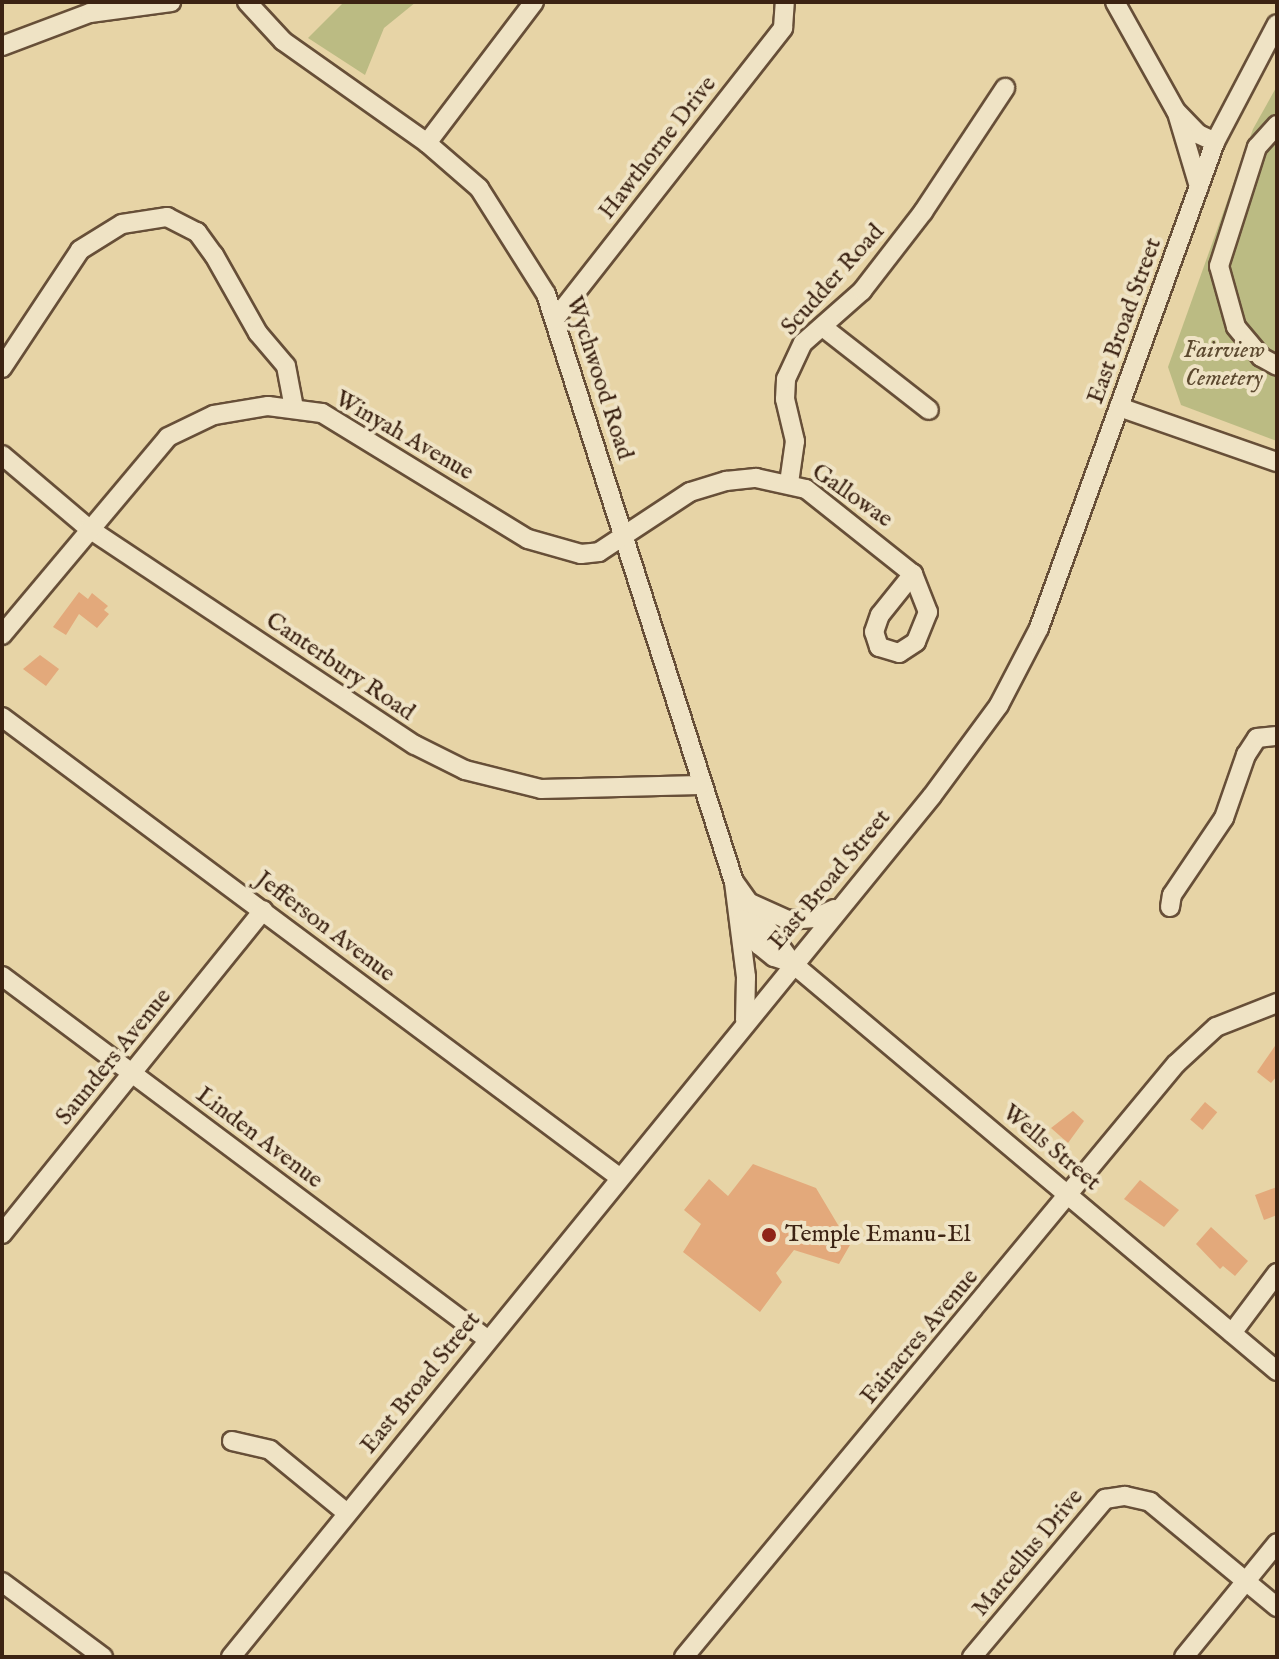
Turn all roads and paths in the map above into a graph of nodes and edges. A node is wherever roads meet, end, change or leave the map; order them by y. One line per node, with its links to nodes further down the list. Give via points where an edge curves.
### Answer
1 (171, 2): 7 (street, via 90,13)
2 (247, 2): 12 (street, Wychwood Road, via 283,41)
3 (534, 2): 12 (street)
4 (785, 2): 14 (street, Hawthorne Drive, via 783,28)
5 (1115, 2): 9 (street)
6 (1277, 24): 11 (street, East Broad Street)
7 (2, 46)
8 (1005, 88): 15 (street, Scudder Road, via 923,212 862,291)
9 (1176, 111): 11 (street, via 1198,134); 13 (street)
10 (1277, 125): 16 (street, via 1257,147 1219,266 1236,327 1261,357)
11 (1215, 142): 13 (street, East Broad Street)
12 (427, 143): 14 (street, Wychwood Road, via 479,188 508,226)
13 (1199, 187): 18 (street, East Broad Street)
14 (555, 319): 25 (street, Wychwood Road)
15 (824, 328): 20 (street); 23 (street, Scudder Road, via 803,343 786,379 795,441)
16 (1277, 366)
17 (2, 368): 19 (street, via 80,250 122,224 167,217 197,232 214,255 258,333 286,366)
18 (1119, 407): 22 (street); 33 (street, East Broad Street, via 1015,680 932,796)
19 (294, 408): 24 (street, Winyah Avenue, via 238,410 190,424 168,437); 25 (street, Winyah Avenue, via 322,413 351,427 539,543 581,554 599,552)
20 (929, 410)
21 (2, 455): 24 (street, Canterbury Road)
22 (1277, 462)
23 (789, 483): 25 (street, Gallowae, via 741,480 690,492); 26 (street, Gallowae, via 840,511)
24 (88, 528): 27 (street, Winyah Avenue); 30 (street, Canterbury Road, via 415,745 465,770 541,789)
25 (624, 536): 30 (street, Wychwood Road)
26 (913, 574)
27 (2, 635)
28 (2, 717): 34 (street, Jefferson Avenue)
29 (1277, 736): 32 (street, via 1257,738 1246,755 1224,818 1172,895)
30 (700, 785): 31 (street, Wychwood Road)
31 (742, 905): 33 (street, Wychwood Road, via 788,920 815,918); 35 (street, Wychwood Road); 38 (street, Wychwood Road)
32 (1170, 907)
33 (836, 908): 35 (street, East Broad Street)
34 (263, 910): 39 (street, Saunders Avenue); 40 (street, Jefferson Avenue)
35 (792, 963): 38 (street, East Broad Street); 41 (street, Wells Street)
36 (2, 976): 39 (street, Linden Avenue)
37 (1277, 1003): 41 (street, Fairacres Avenue, via 1216,1027 1176,1064)
38 (745, 1020): 40 (street, East Broad Street)
39 (133, 1073): 42 (street, Saunders Avenue); 45 (street, Linden Avenue)
40 (619, 1177): 45 (street, East Broad Street)
41 (1070, 1195): 44 (street, Wells Street); 55 (street, Fairacres Avenue)
42 (2, 1234)
43 (1277, 1273): 44 (street)
44 (1232, 1333): 46 (street, Wells Street)
45 (487, 1339): 48 (street, East Broad Street)
46 (1277, 1371)
47 (232, 1441): 48 (street, via 270,1450)
48 (347, 1513): 54 (street, East Broad Street)
49 (1277, 1543): 50 (street)
50 (1246, 1581): 52 (street); 56 (street, Marcellus Drive, via 1150,1502 1125,1496 1105,1499); 57 (street)
51 (2, 1582): 53 (street)
52 (1277, 1607)
53 (103, 1657)
54 (231, 1657)
55 (684, 1657)
56 (972, 1657)
57 (1184, 1657)

